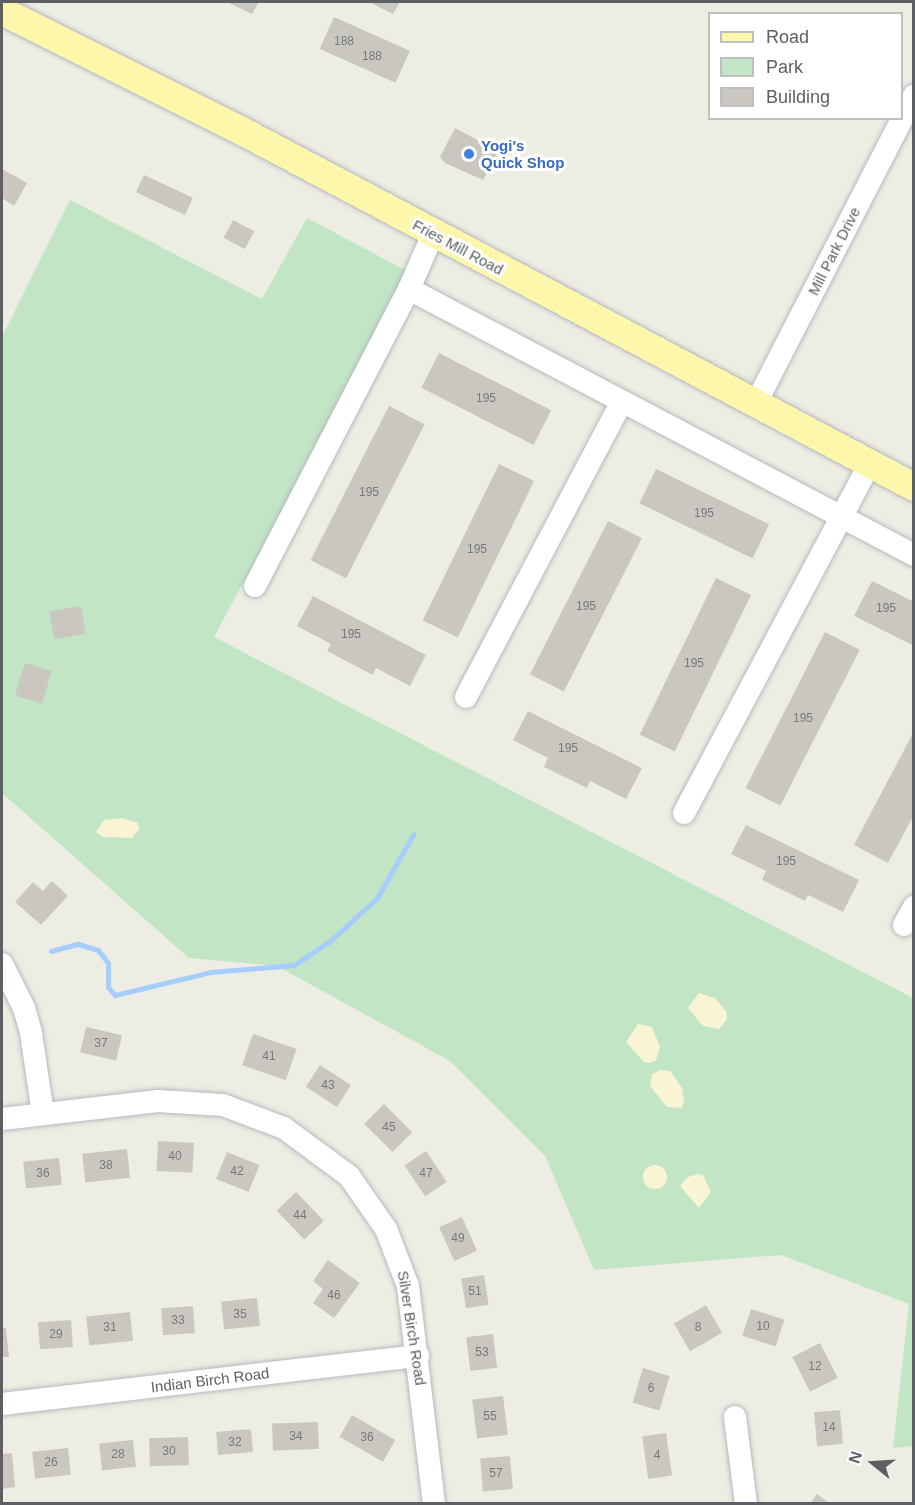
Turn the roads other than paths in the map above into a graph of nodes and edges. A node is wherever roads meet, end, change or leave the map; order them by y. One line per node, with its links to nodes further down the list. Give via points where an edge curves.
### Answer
1 (2, 11): 5 (main road, Fries Mill Road, via 240,130)
2 (914, 96): 3 (street, Mill Park Drive)
3 (903, 117)
4 (902, 120): 8 (street, Mill Park Drive)
5 (433, 234): 6 (street); 8 (main road, Fries Mill Road)
6 (409, 289): 7 (street); 13 (street)
7 (621, 403): 11 (street); 14 (street)
8 (755, 405): 9 (main road, Fries Mill Road)
9 (869, 465): 10 (main road, Fries Mill Road); 11 (street)
10 (914, 487)
11 (840, 516): 12 (street); 15 (street)
12 (914, 555)
13 (255, 586)
14 (466, 697)
15 (684, 813)
16 (2, 964): 17 (street, via 24,1008)
17 (44, 1114): 18 (street, Silver Birch Road); 19 (street, Silver Birch Road, via 130,1103 200,1102 245,1111 300,1137 349,1176 386,1229 408,1287)
18 (2, 1119)
19 (418, 1356): 20 (street, Indian Birch Road); 22 (street, Silver Birch Road)
20 (2, 1404)
21 (735, 1417): 23 (street)
22 (434, 1503)
23 (746, 1503)

